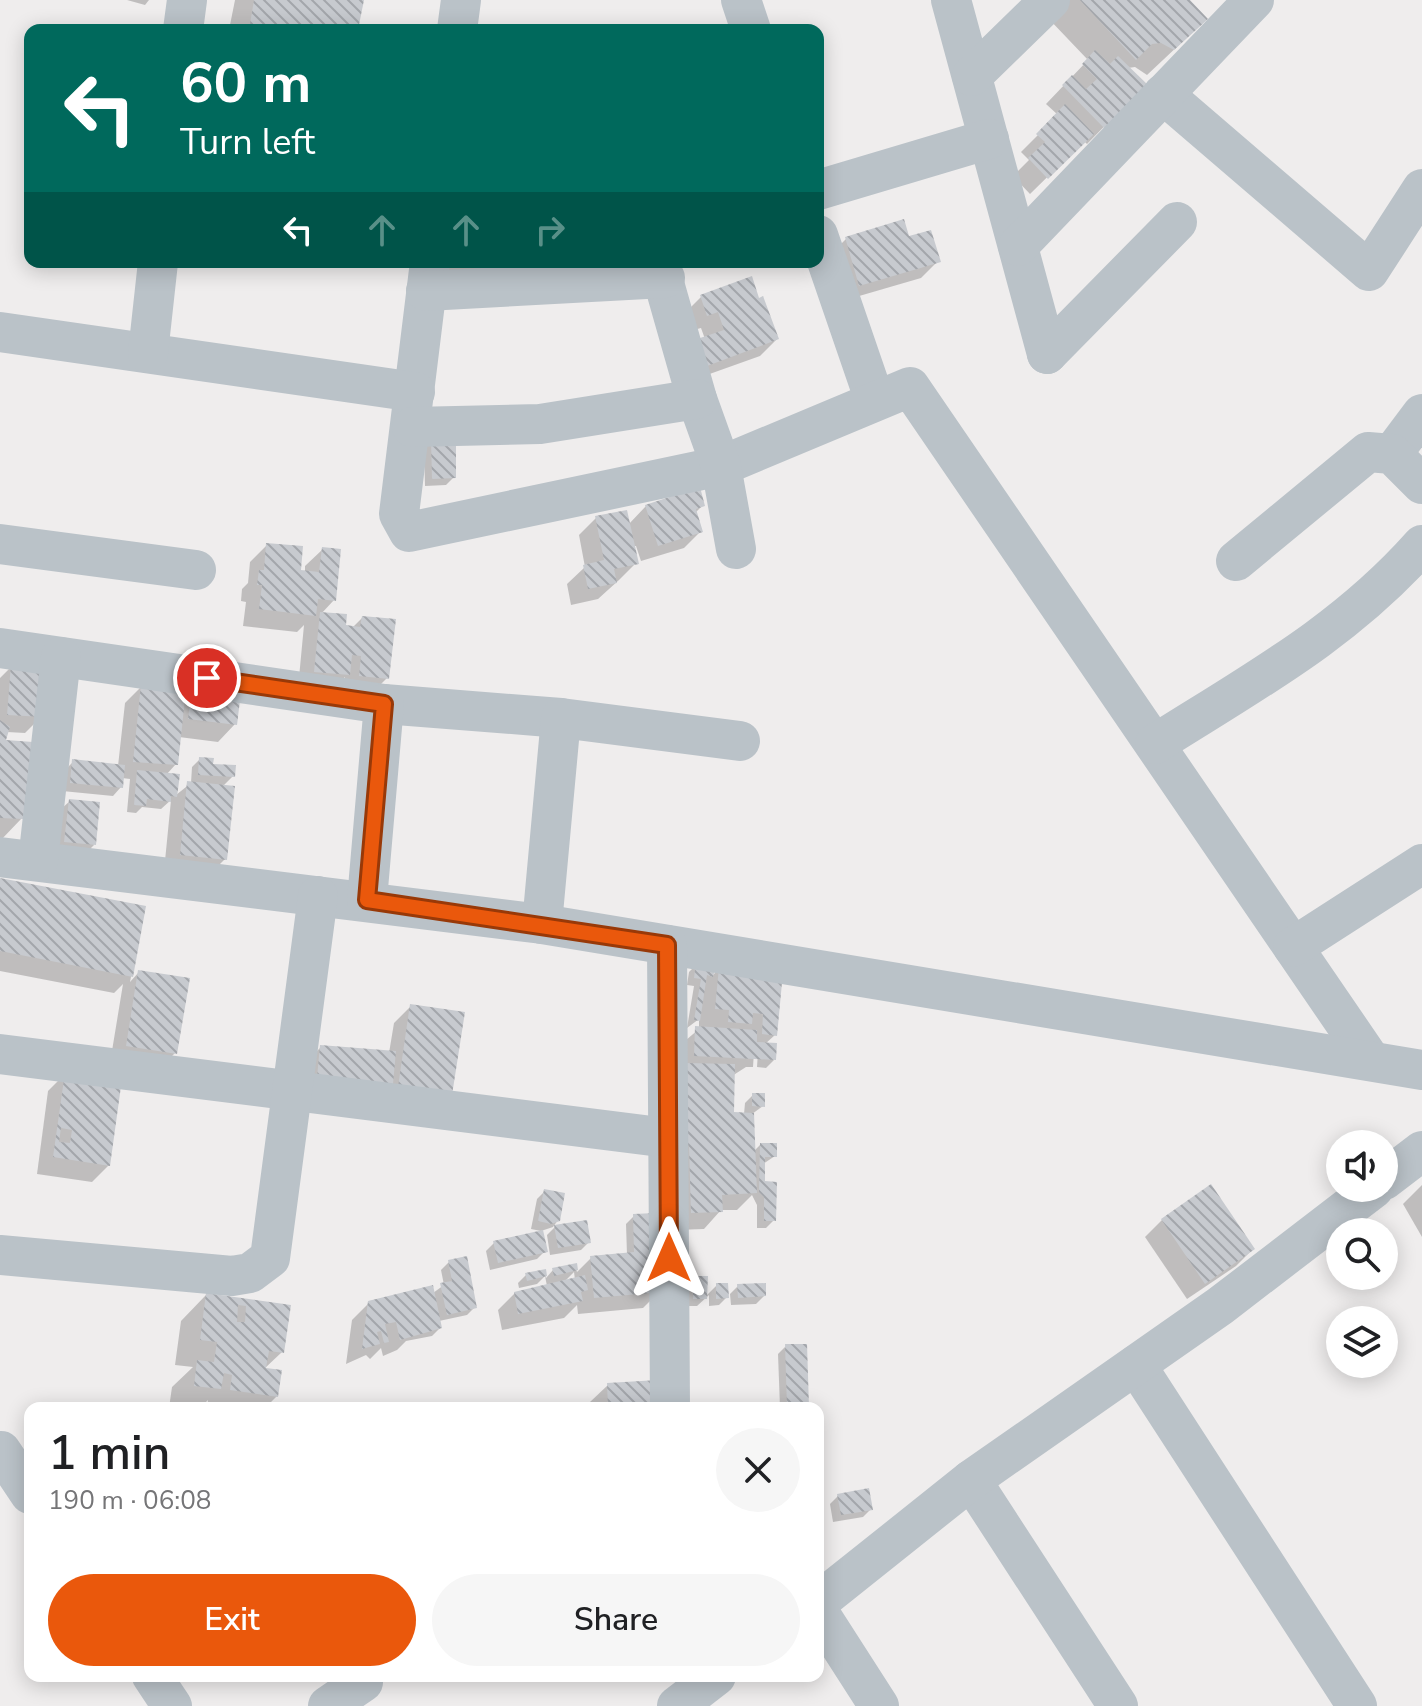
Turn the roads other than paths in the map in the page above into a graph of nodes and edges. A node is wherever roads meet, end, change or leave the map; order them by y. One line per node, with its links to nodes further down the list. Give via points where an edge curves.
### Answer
1 (461, 0): 6 (street)
2 (741, 0): 7 (street)
3 (951, 0): 8 (street)
4 (1050, 0): 8 (street)
5 (1254, 0): 9 (street)
6 (458, 24)
7 (749, 24)
8 (972, 76): 10 (street)
9 (1163, 94): 12 (street, via 1369,271); 14 (street)
10 (989, 139): 11 (street); 14 (street)
11 (824, 188)
12 (1415, 214)
13 (1177, 222): 14 (street, via 1047,354)
14 (1018, 246)
15 (824, 252): 22 (street)
16 (157, 268): 20 (street)
17 (661, 270): 18 (street); 21 (street)
18 (428, 276): 23 (street)
19 (0, 332): 20 (street)
20 (148, 353): 23 (street)
21 (697, 399): 23 (street, via 540,424); 26 (street)
22 (875, 401): 26 (street); 38 (street, via 910,387)
23 (413, 409): 26 (street, via 399,514 409,532)
24 (1422, 414): 25 (street)
25 (1392, 454): 27 (street); 31 (street, via 1368,452)
26 (721, 466): 30 (street)
27 (1422, 484)
28 (0, 544): 32 (street)
29 (1422, 545): 38 (street, via 1383,589 1332,632)
30 (736, 549)
31 (1236, 561)
32 (196, 570)
33 (0, 648): 34 (street)
34 (61, 657): 35 (street); 39 (street)
35 (384, 704): 36 (street); 42 (street)
36 (561, 718): 37 (street); 43 (street)
37 (740, 741)
38 (1155, 744): 45 (street)
39 (19, 859): 41 (street)
40 (1422, 864): 45 (street)
41 (318, 896): 42 (street); 49 (street)
42 (367, 900): 43 (street)
43 (542, 924): 44 (street)
44 (667, 945): 47 (street); 50 (street)
45 (1293, 947): 47 (street)
46 (0, 1054): 49 (street)
47 (1371, 1061): 48 (street)
48 (1422, 1070)
49 (293, 1091): 50 (street); 54 (street, via 270,1258 250,1273 232,1276)
50 (668, 1138): 56 (street)
51 (1422, 1151): 52 (street)
52 (1398, 1169)
53 (1356, 1202): 55 (street)
54 (0, 1255)
55 (1136, 1365): 59 (street); 71 (street)
56 (670, 1402)
57 (24, 1446): 58 (street)
58 (0, 1451): 60 (street)
59 (971, 1480): 61 (street); 70 (street)
60 (24, 1485)
61 (824, 1597)
62 (824, 1620): 69 (street)
63 (156, 1682): 66 (street)
64 (708, 1682): 68 (street)
65 (368, 1688): 67 (street)
66 (172, 1706)
67 (328, 1706)
68 (677, 1706)
69 (879, 1706)
70 (1118, 1706)
71 (1357, 1706)

